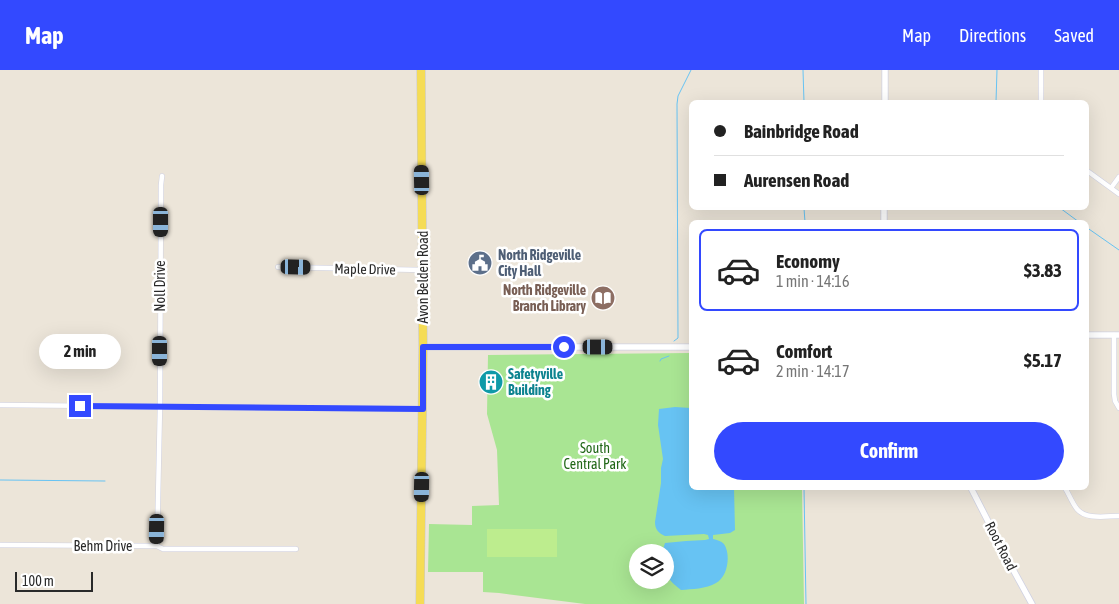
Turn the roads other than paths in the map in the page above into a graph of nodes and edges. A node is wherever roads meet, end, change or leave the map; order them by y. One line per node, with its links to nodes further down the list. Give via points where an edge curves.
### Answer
1 (421, 70): 12 (main road, Avon Belden Road)
2 (885, 70): 4 (street)
3 (1041, 70): 5 (street)
4 (885, 100)
5 (1041, 100)
6 (1089, 172): 9 (street)
7 (162, 176): 18 (street, Noll Drive)
8 (1119, 177): 9 (street)
9 (1111, 188): 10 (street)
10 (1119, 194)
11 (278, 266): 12 (street, Maple Drive)
12 (423, 270): 15 (main road, Avon Belden Road)
13 (1089, 335): 14 (street)
14 (1117, 335): 19 (street, via 1114,394)
15 (423, 347): 16 (street); 20 (main road, Avon Belden Road)
16 (689, 347)
17 (0, 405): 18 (street)
18 (160, 406): 20 (street); 25 (street, Noll Drive)
19 (1119, 408)
20 (423, 409): 27 (main road, Avon Belden Road)
21 (972, 490): 28 (street, Root Road)
22 (1066, 490): 23 (street, via 1082,514)
23 (1119, 516)
24 (0, 545): 25 (street, Behm Drive)
25 (157, 546): 26 (street, Behm Drive, via 163,549)
26 (296, 549)
27 (420, 604)
28 (1032, 604)

